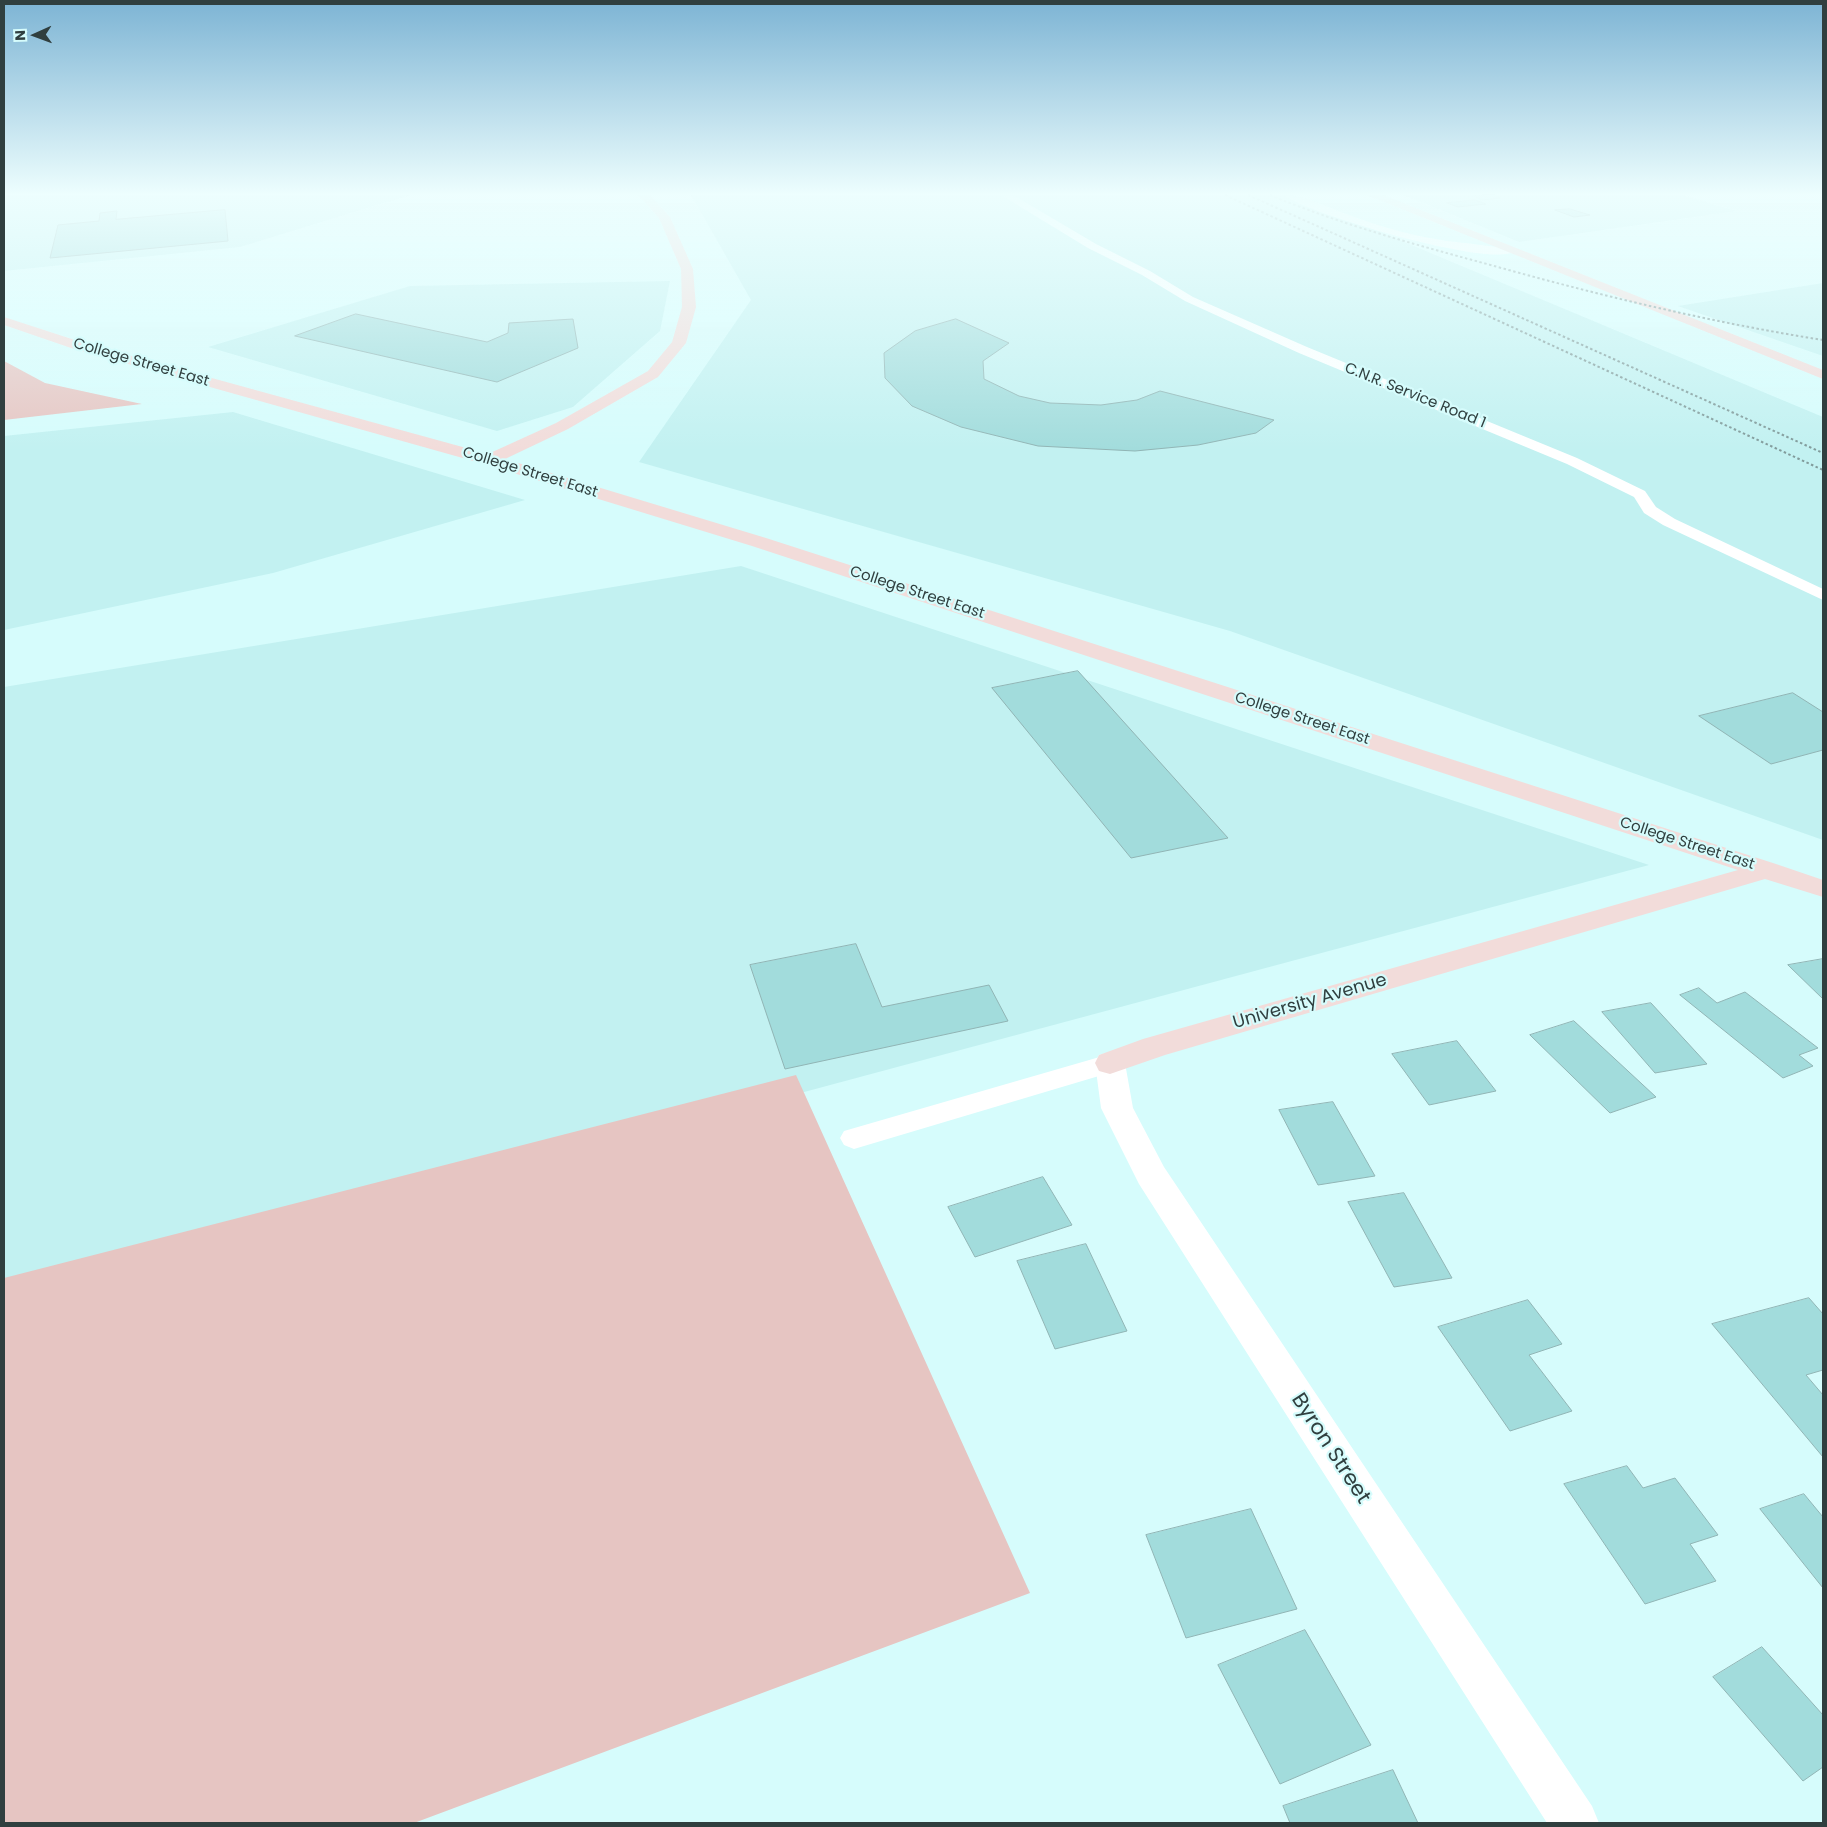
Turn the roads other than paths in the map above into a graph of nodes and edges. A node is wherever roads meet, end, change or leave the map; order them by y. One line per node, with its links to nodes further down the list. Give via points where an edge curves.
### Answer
1 (688, 280): 6 (main road, via 689,307 679,343 653,374 562,426)
2 (1157, 280): 7 (lane, C.N.R. Service Road 1, via 1189,299 1280,340 1572,461 1640,494 1650,510 1669,522)
3 (1583, 280): 5 (main road)
4 (4, 321): 6 (main road, College Street East, via 76,345)
5 (1823, 375)
6 (490, 460): 8 (main road, College Street East, via 766,544)
7 (1823, 595)
8 (1767, 870): 9 (main road, College Street East); 10 (main road, University Avenue, via 1154,1047)
9 (1823, 889)
10 (1110, 1063): 11 (lane, University Avenue); 12 (street, Byron Street, via 1117,1108 1150,1174)
11 (854, 1138)
12 (1575, 1823)

